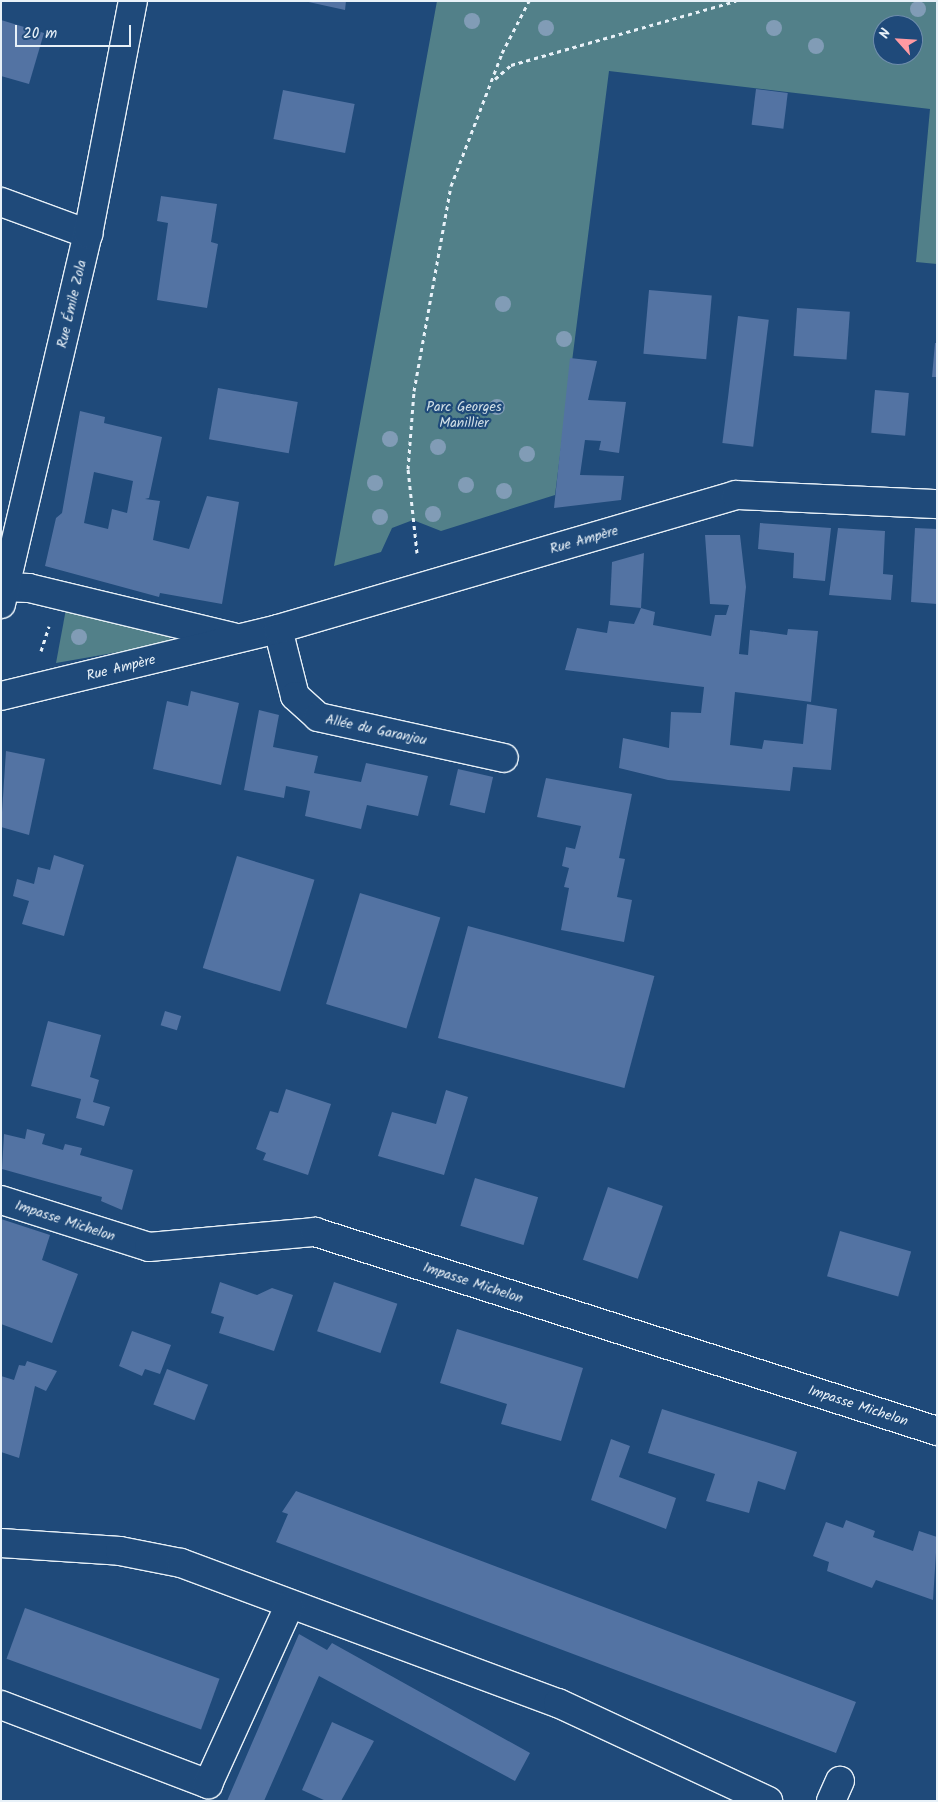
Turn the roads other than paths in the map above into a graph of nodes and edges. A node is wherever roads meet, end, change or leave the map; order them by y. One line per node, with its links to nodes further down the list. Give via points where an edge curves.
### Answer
1 (133, 1): 3 (street, Rue Émile Zola)
2 (1, 202): 3 (street)
3 (88, 234): 5 (street, Rue Émile Zola)
4 (937, 504): 6 (street, Rue Ampère, via 736,495)
5 (3, 593): 7 (street, Rue Ampère, via 29,588)
6 (278, 629): 7 (street, Rue Ampère); 9 (street, Allée du Garanjou, via 295,696 318,717)
7 (239, 638): 8 (street, Rue Ampère)
8 (1, 696)
9 (504, 758)
10 (1, 1200): 11 (street, Impasse Michelon, via 149,1247 315,1232)
11 (937, 1431)
12 (1, 1543): 13 (street, via 120,1551 181,1563)
13 (289, 1606): 14 (street, via 208,1784); 15 (street, via 558,1703)
14 (1, 1704)
15 (768, 1801)

